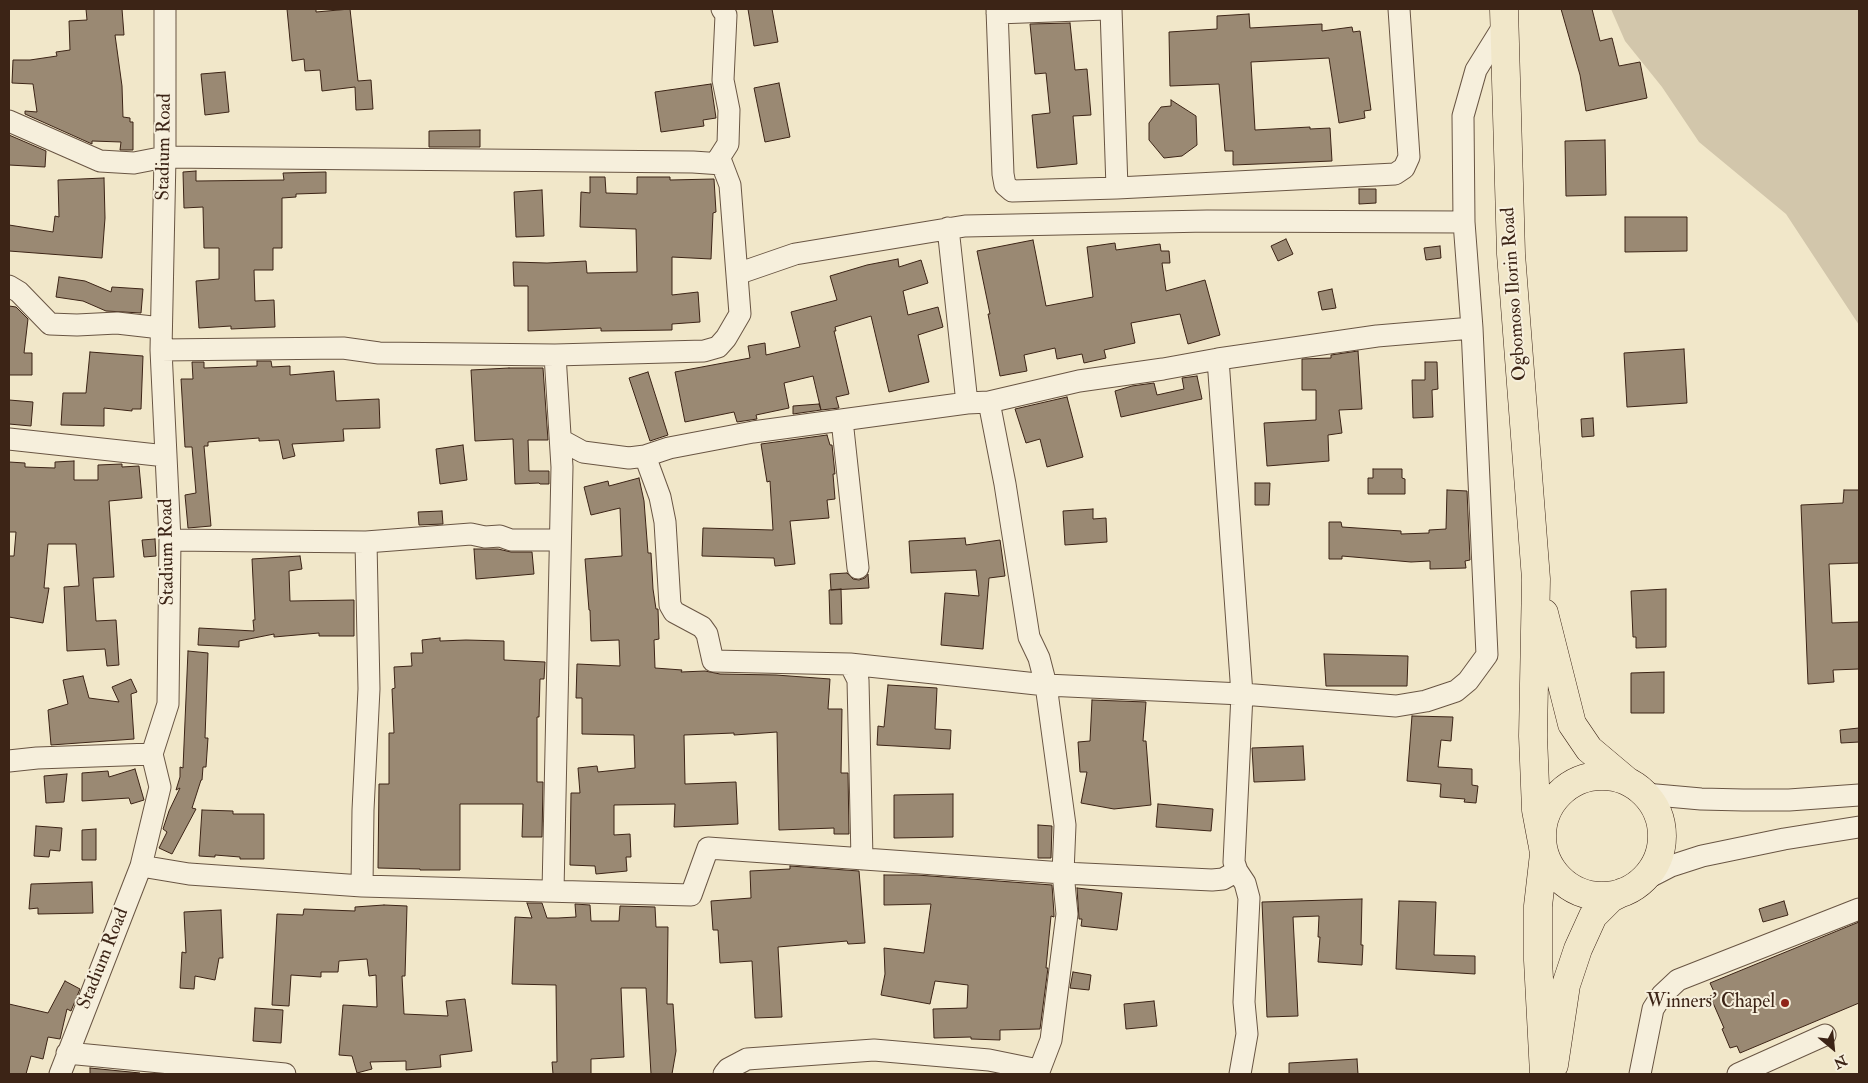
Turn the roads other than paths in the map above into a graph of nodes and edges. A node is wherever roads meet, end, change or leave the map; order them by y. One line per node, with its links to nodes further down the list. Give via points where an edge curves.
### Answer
1 (165, 9): 9 (street, Stadium Road)
2 (722, 9): 10 (street, via 726,15 723,80 729,110 728,144 720,158)
3 (1106, 9): 6 (street)
4 (1111, 9): 11 (street)
5 (1399, 9): 11 (street, via 1409,157 1404,168 1395,174)
6 (997, 11): 11 (street, via 1006,185 1012,190)
7 (1504, 17): 12 (street, via 1476,70 1463,116); 34 (highway, Ogbomoso Ilorin Road, via 1511,254)
8 (9, 121): 9 (street, via 100,161 134,163)
9 (165, 157): 10 (street); 16 (street, Stadium Road)
10 (722, 164): 14 (street, via 730,185)
11 (1117, 188)
12 (1464, 222): 13 (street, via 1207,221); 17 (street)
13 (948, 228): 14 (street, via 795,254); 22 (street)
14 (737, 274): 19 (street, via 740,314 718,347 704,351)
15 (9, 286): 16 (street, via 50,324 117,323)
16 (161, 328): 18 (street, Stadium Road)
17 (1472, 328): 20 (street, via 1378,336); 37 (street, via 1487,655 1468,681 1456,691 1396,706)
18 (160, 350): 19 (street, via 343,348 379,353); 27 (street, Stadium Road)
19 (555, 355): 25 (street)
20 (1218, 359): 21 (street, via 1079,381); 37 (street)
21 (989, 402): 22 (street); 36 (street, via 1029,637)
22 (967, 403): 23 (street)
23 (842, 420): 28 (street, via 753,432 678,446); 33 (street)
24 (9, 439): 27 (street)
25 (561, 440): 26 (street); 29 (street)
26 (583, 452): 28 (street, via 629,458); 29 (street)
27 (166, 456): 30 (street, Stadium Road)
28 (645, 456): 35 (street, via 665,522 670,605 674,612 702,626 713,661)
29 (562, 467): 31 (street)
30 (170, 540): 32 (street); 38 (street, Stadium Road, via 168,704)
31 (560, 540): 32 (street, via 511,540 471,534); 50 (street)
32 (366, 542): 48 (street, via 369,689)
33 (858, 568)
34 (1536, 579): 40 (highway, via 1572,724 1589,749); 43 (highway, via 1533,736 1536,810)
35 (854, 672): 36 (street, via 880,667); 44 (street)
36 (1046, 685): 37 (street); 47 (street, via 1065,825)
37 (1242, 694): 46 (street)
38 (152, 754): 39 (street); 45 (street, Stadium Road, via 160,788)
39 (9, 761)
40 (1637, 788): 41 (street, via 1701,799 1789,800); 43 (highway, via 1608,776 1587,778 1567,787 1552,802 1543,821); 49 (highway, via 1657,811 1662,830 1660,850 1652,868)
41 (1859, 795)
42 (1859, 827): 49 (street, via 1702,856 1671,866)
43 (1543, 848): 49 (highway, via 1551,869 1576,890 1609,896); 59 (highway, via 1538,942)
44 (862, 858): 47 (street); 50 (street, via 708,848 691,895)
45 (141, 866): 48 (street, via 189,874); 53 (street, Stadium Road)
46 (1236, 871): 47 (street, via 1223,879 1212,880); 58 (street, via 1249,898 1244,1002 1247,1034)
47 (1064, 873): 54 (street, via 1067,914 1053,1030 1048,1052)
48 (362, 886): 50 (street)
49 (1632, 887): 60 (highway, via 1601,906 1578,949 1566,985)
50 (553, 890)
51 (1859, 909): 61 (street, via 1678,980 1653,1009)
52 (1825, 1035): 62 (street)
53 (67, 1053): 55 (street, Stadium Road); 56 (street)
54 (1038, 1072): 57 (street, via 989,1060 874,1050 747,1060)
55 (60, 1074)
56 (285, 1074)
57 (724, 1074)
58 (1240, 1074)
59 (1544, 1074)
60 (1553, 1074)
61 (1640, 1074)
62 (1738, 1074)

